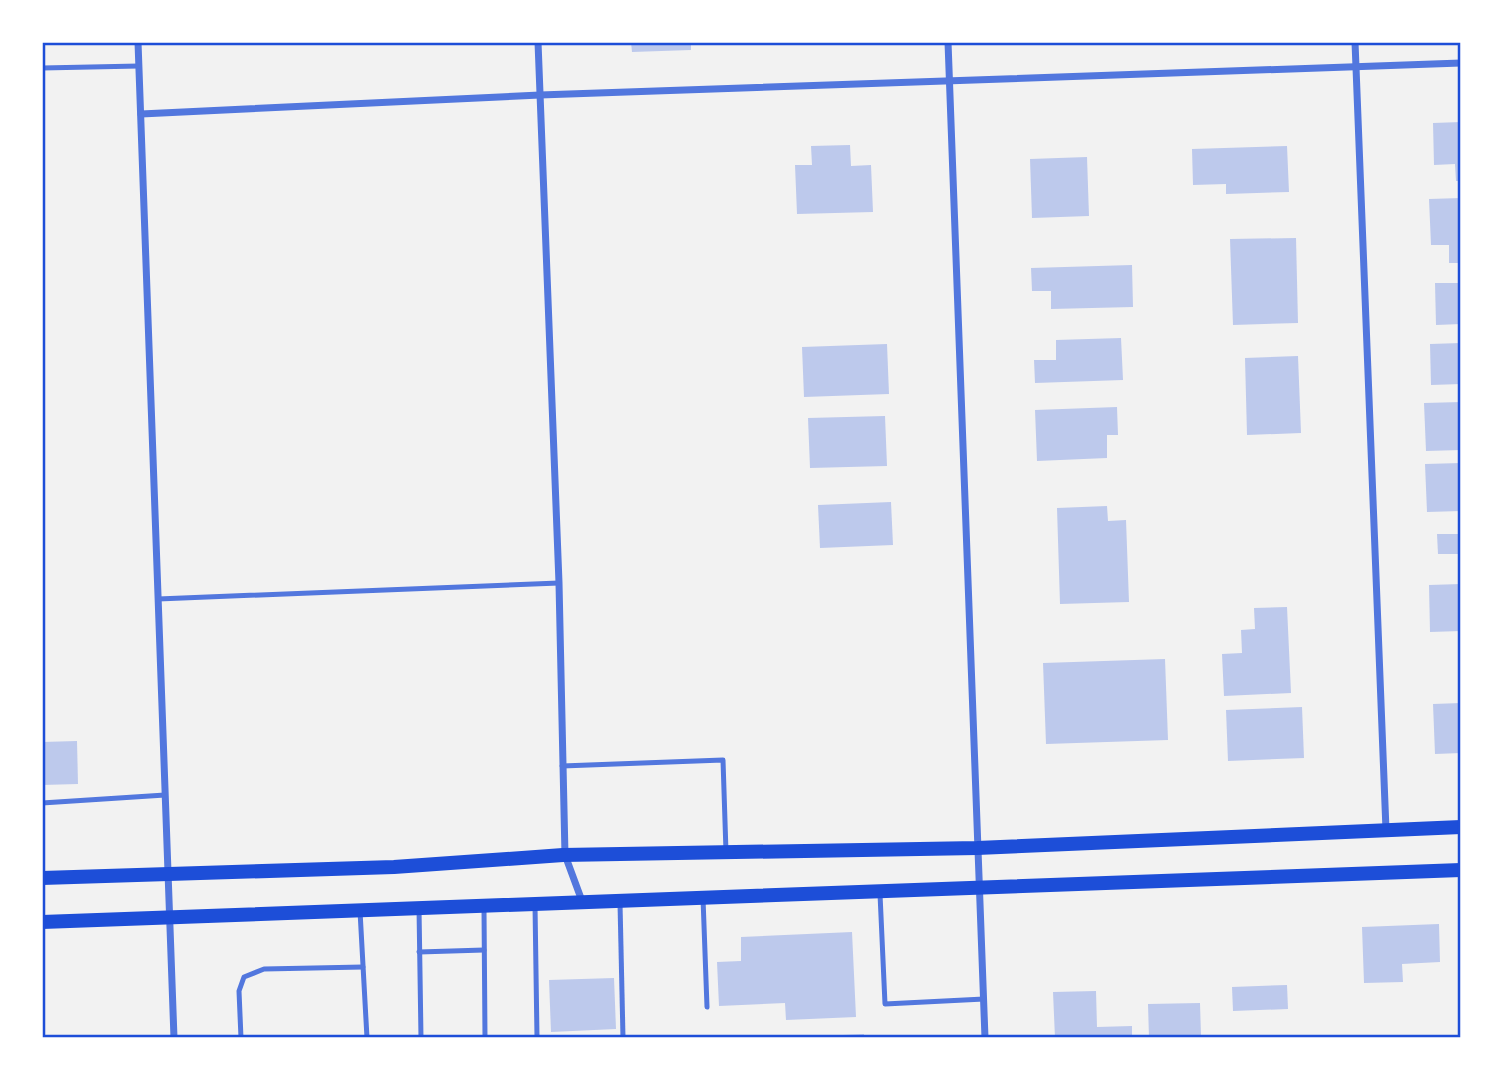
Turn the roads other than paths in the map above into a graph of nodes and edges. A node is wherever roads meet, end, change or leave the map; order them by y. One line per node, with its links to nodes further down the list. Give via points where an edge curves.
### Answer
1 (138, 42): 6 (street)
2 (538, 42): 10 (street)
3 (948, 42): 9 (street)
4 (1355, 42): 7 (street)
5 (1461, 63): 7 (street)
6 (139, 66): 8 (lane); 11 (street)
7 (1356, 66): 9 (street); 18 (street)
8 (42, 68)
9 (949, 79): 10 (street); 19 (street)
10 (540, 95): 11 (street); 12 (street)
11 (141, 114): 13 (street)
12 (559, 583): 13 (lane); 14 (street)
13 (159, 599): 15 (street)
14 (562, 766): 20 (lane, via 723,760); 21 (street)
15 (165, 795): 16 (lane); 23 (street)
16 (42, 803)
17 (1461, 827): 18 (main road)
18 (1386, 830): 19 (main road)
19 (977, 848): 20 (main road); 25 (street)
20 (726, 852): 21 (main road)
21 (565, 855): 23 (main road, via 394,867); 29 (street)
22 (1461, 870): 25 (main road)
23 (169, 874): 24 (main road); 34 (street)
24 (42, 878)
25 (979, 888): 26 (main road); 39 (street)
26 (880, 891): 27 (main road); 39 (lane, via 885,1003)
27 (703, 897): 28 (main road); 40 (lane)
28 (620, 900): 29 (main road); 47 (lane)
29 (582, 901): 30 (main road)
30 (535, 903): 31 (main road); 46 (lane)
31 (484, 905): 32 (main road); 36 (lane)
32 (419, 908): 33 (main road); 37 (lane)
33 (360, 911): 34 (main road); 38 (lane)
34 (171, 917): 35 (main road); 41 (street)
35 (42, 922)
36 (484, 950): 37 (lane); 45 (lane)
37 (419, 952): 44 (lane)
38 (363, 967): 42 (lane, via 264,969 244,978 239,991); 43 (lane)
39 (984, 999): 48 (street)
40 (707, 1007)
41 (174, 1038)
42 (241, 1038)
43 (367, 1038)
44 (421, 1038)
45 (485, 1038)
46 (537, 1038)
47 (623, 1038)
48 (985, 1038)

